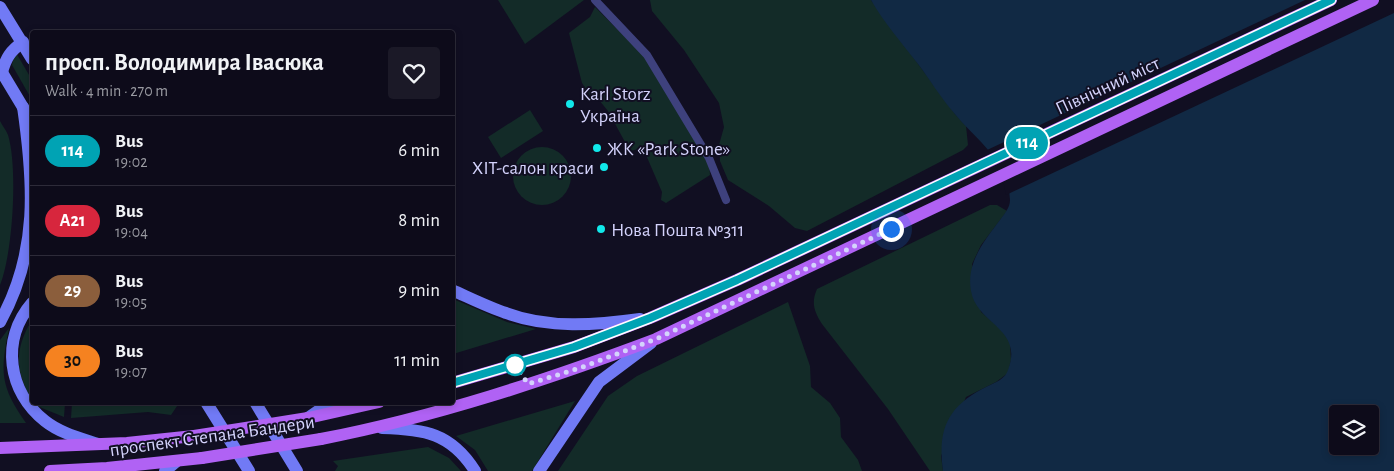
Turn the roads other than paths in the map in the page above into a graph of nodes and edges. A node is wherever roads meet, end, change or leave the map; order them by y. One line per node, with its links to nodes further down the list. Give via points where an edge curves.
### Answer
1 (595, 0): 11 (street, via 647,55 709,158)
2 (1331, 0): 16 (main road, Північний міст)
3 (1373, 0): 14 (main road, Північний міст)
4 (0, 7): 5 (main road)
5 (23, 42): 6 (main road); 7 (main road, via 12,49)
6 (30, 54)
7 (1, 70): 8 (main road)
8 (23, 107): 9 (main road); 10 (main road)
9 (30, 119)
10 (30, 156)
11 (726, 200)
12 (30, 226): 17 (main road, via 18,284)
13 (455, 291): 16 (main road, via 507,314 534,320 586,325)
14 (746, 298): 18 (main road, проспект Степана Бандери)
15 (30, 306): 26 (main road, via 18,327 12,347 15,383 24,400 45,422)
16 (650, 318): 19 (main road, via 574,347)
17 (0, 322)
18 (656, 339): 25 (main road, проспект Степана Бандери, via 580,368); 34 (main road, via 599,382)
19 (455, 382)
20 (208, 405): 31 (main road)
21 (257, 405): 32 (main road)
22 (327, 405): 24 (main road)
23 (366, 405): 24 (main road, проспект Степана Бандери)
24 (308, 418): 26 (main road, проспект Степана Бандери, bridge, via 194,436)
25 (380, 428): 28 (main road, проспект Степана Бандери, bridge); 33 (main road, via 418,429 442,439 458,449)
26 (100, 445): 27 (main road, проспект Степана Бандери)
27 (0, 448)
28 (177, 461): 29 (main road, проспект Степана Бандери); 30 (main road)
29 (50, 471)
30 (166, 471)
31 (249, 471)
32 (296, 471)
33 (475, 471)
34 (539, 471)

